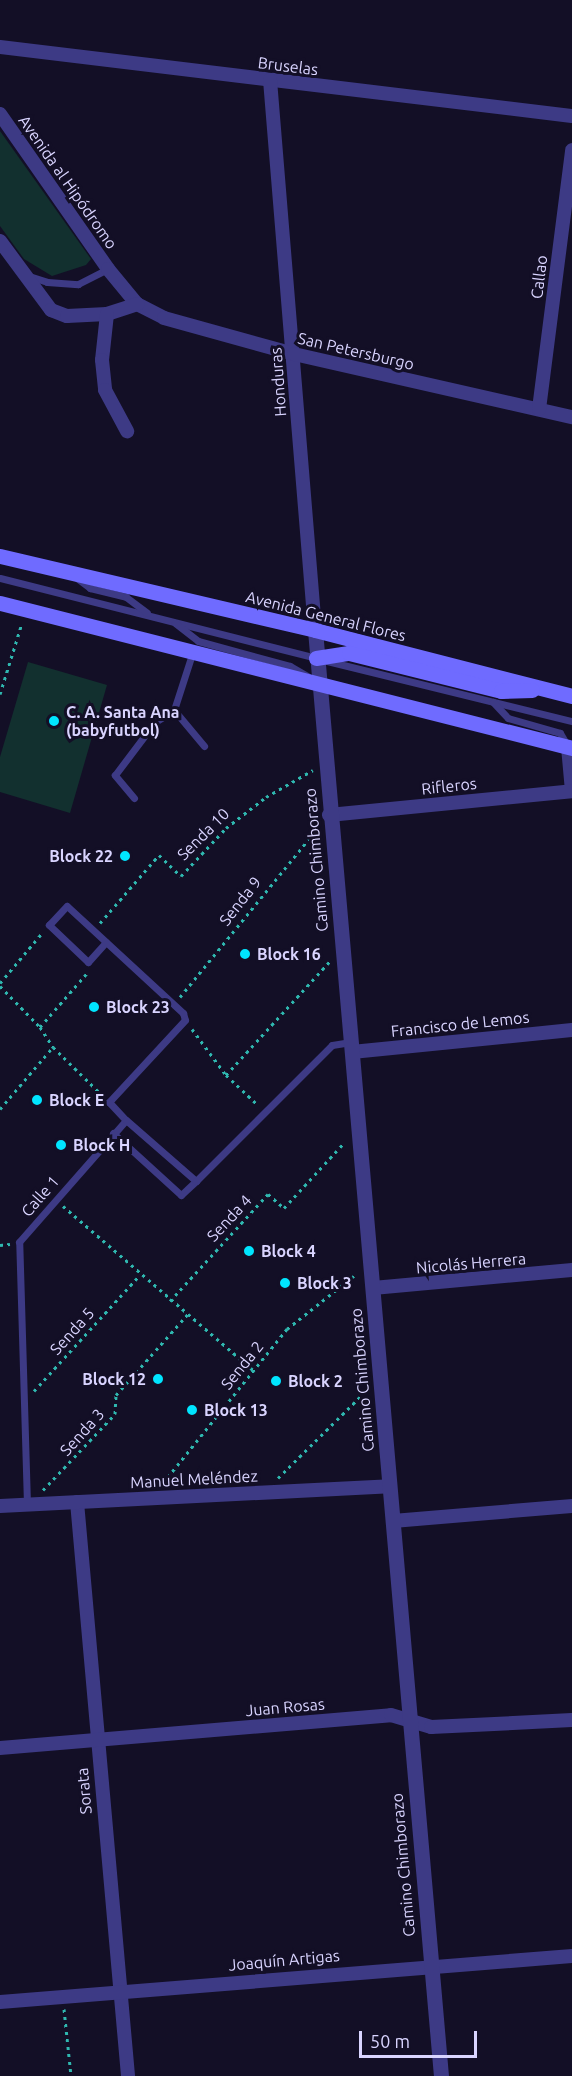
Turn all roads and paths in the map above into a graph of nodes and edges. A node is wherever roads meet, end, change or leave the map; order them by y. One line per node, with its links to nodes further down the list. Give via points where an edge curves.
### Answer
1 (0, 47): 2 (street, Bruselas)
2 (270, 80): 4 (street, Bruselas); 11 (street, Honduras)
3 (0, 114): 7 (street, Avenida al Hipódromo)
4 (572, 116)
5 (572, 150): 12 (street, Callao)
6 (0, 241): 8 (street)
7 (108, 269): 8 (lane, Avenida al Hipódromo, via 78,284 46,282); 9 (street, Avenida al Hipódromo)
8 (26, 275): 10 (street, via 51,310 67,316)
9 (138, 304): 10 (street); 11 (street, San Petersburgo, via 164,318)
10 (107, 314): 14 (street, via 102,360 105,390)
11 (294, 354): 12 (street, San Petersburgo); 22 (street, Honduras)
12 (539, 409): 13 (street, San Petersburgo)
13 (572, 417)
14 (127, 431)
15 (0, 556): 16 (main road, Avenida General Flores)
16 (70, 573): 20 (lane, Avenida General Flores, via 90,588 126,597); 22 (main road, Avenida General Flores)
17 (0, 579): 20 (lane, Avenida General Flores)
18 (0, 603): 19 (main road, Avenida General Flores)
19 (26, 610): 23 (main road, Avenida General Flores); 27 (path)
20 (148, 615): 21 (lane, Avenida General Flores)
21 (173, 621): 24 (lane, Avenida General Flores); 25 (lane, Avenida General Flores, via 198,641 290,666)
22 (315, 630): 24 (street, Honduras); 26 (main road, Avenida General Flores)
23 (193, 651): 25 (main road, Avenida General Flores); 30 (lane)
24 (316, 658): 25 (street, Honduras); 26 (main road, via 349,653 501,691); 29 (lane, Avenida General Flores)
25 (317, 682): 33 (main road, Avenida General Flores); 34 (street, Camino Chimborazo)
26 (544, 689): 28 (main road, Avenida General Flores)
27 (0, 694)
28 (572, 696)
29 (493, 702): 31 (lane, Avenida General Flores); 33 (lane, Avenida General Flores, via 508,718 560,733)
30 (174, 710): 32 (lane); 36 (lane, via 155,722 115,775)
31 (572, 721)
32 (204, 746)
33 (570, 747): 35 (street)
34 (325, 765): 37 (street, Camino Chimborazo); 39 (path, Senda 10, via 266,796 226,828 181,876 159,855)
35 (572, 791): 37 (street, Rifleros)
36 (134, 798)
37 (329, 815): 41 (street, Camino Chimborazo); 44 (path, Senda 9, via 189,983)
38 (49, 925): 39 (lane, via 67,906); 42 (lane); 43 (path)
39 (93, 930): 40 (lane)
40 (106, 942): 42 (lane); 44 (lane)
41 (343, 959): 49 (street, Camino Chimborazo); 50 (path, via 330,960)
42 (88, 962): 46 (path, via 87,974)
43 (0, 985): 46 (path)
44 (175, 1006): 45 (lane)
45 (185, 1020): 50 (path); 51 (lane)
46 (40, 1027): 48 (path)
47 (572, 1030): 49 (street, Francisco de Lemos)
48 (53, 1047): 51 (path); 52 (path)
49 (351, 1047): 53 (lane, via 332,1045); 55 (street, Camino Chimborazo)
50 (226, 1076): 53 (path)
51 (109, 1102): 54 (lane)
52 (0, 1110)
53 (264, 1111): 57 (lane)
54 (126, 1120): 56 (lane, Calle 1); 57 (lane)
55 (357, 1128): 59 (street, Camino Chimborazo); 63 (path, Senda 4, via 284,1208 268,1194)
56 (113, 1133): 57 (lane, via 181,1195); 58 (lane, Calle 1)
57 (196, 1181)
58 (55, 1199): 61 (path); 67 (lane, Calle 1, via 19,1242)
59 (370, 1264): 62 (street, Camino Chimborazo); 65 (path, Senda 2, via 286,1329)
60 (572, 1270): 62 (street, Nicolás Herrera)
61 (140, 1275): 63 (path); 67 (path, Senda 5)
62 (373, 1287): 66 (street, Camino Chimborazo)
63 (170, 1301): 64 (path)
64 (188, 1314): 65 (path); 72 (path, Senda 3, via 116,1395 115,1414)
65 (253, 1371): 70 (path, Senda 2)
66 (380, 1377): 68 (street, Camino Chimborazo); 69 (path)
67 (22, 1404): 72 (lane, Calle 1)
68 (389, 1486): 69 (street, Manuel Meléndez); 75 (street, Camino Chimborazo)
69 (264, 1492): 70 (street, Manuel Meléndez)
70 (151, 1498): 71 (street, Manuel Meléndez)
71 (77, 1502): 72 (street, Manuel Meléndez); 78 (street, Sorata)
72 (27, 1504): 73 (street, Manuel Meléndez)
73 (0, 1506)
74 (572, 1506): 75 (street)
75 (393, 1521): 76 (street, Camino Chimborazo)
76 (409, 1720): 77 (street, Juan Rosas, via 431,1727); 78 (street, Juan Rosas, via 391,1715); 81 (street, Camino Chimborazo)
77 (572, 1720)
78 (96, 1739): 79 (street, Juan Rosas); 82 (street, Sorata)
79 (0, 1748)
80 (572, 1956): 81 (street, Joaquín Artigas)
81 (430, 1965): 82 (street, Joaquín Artigas); 87 (street, Camino Chimborazo)
82 (120, 1991): 83 (street, Joaquín Artigas); 86 (street, Sorata)
83 (63, 1996): 84 (street, Joaquín Artigas); 85 (path)
84 (0, 2002)
85 (71, 2076)
86 (128, 2076)
87 (441, 2076)

